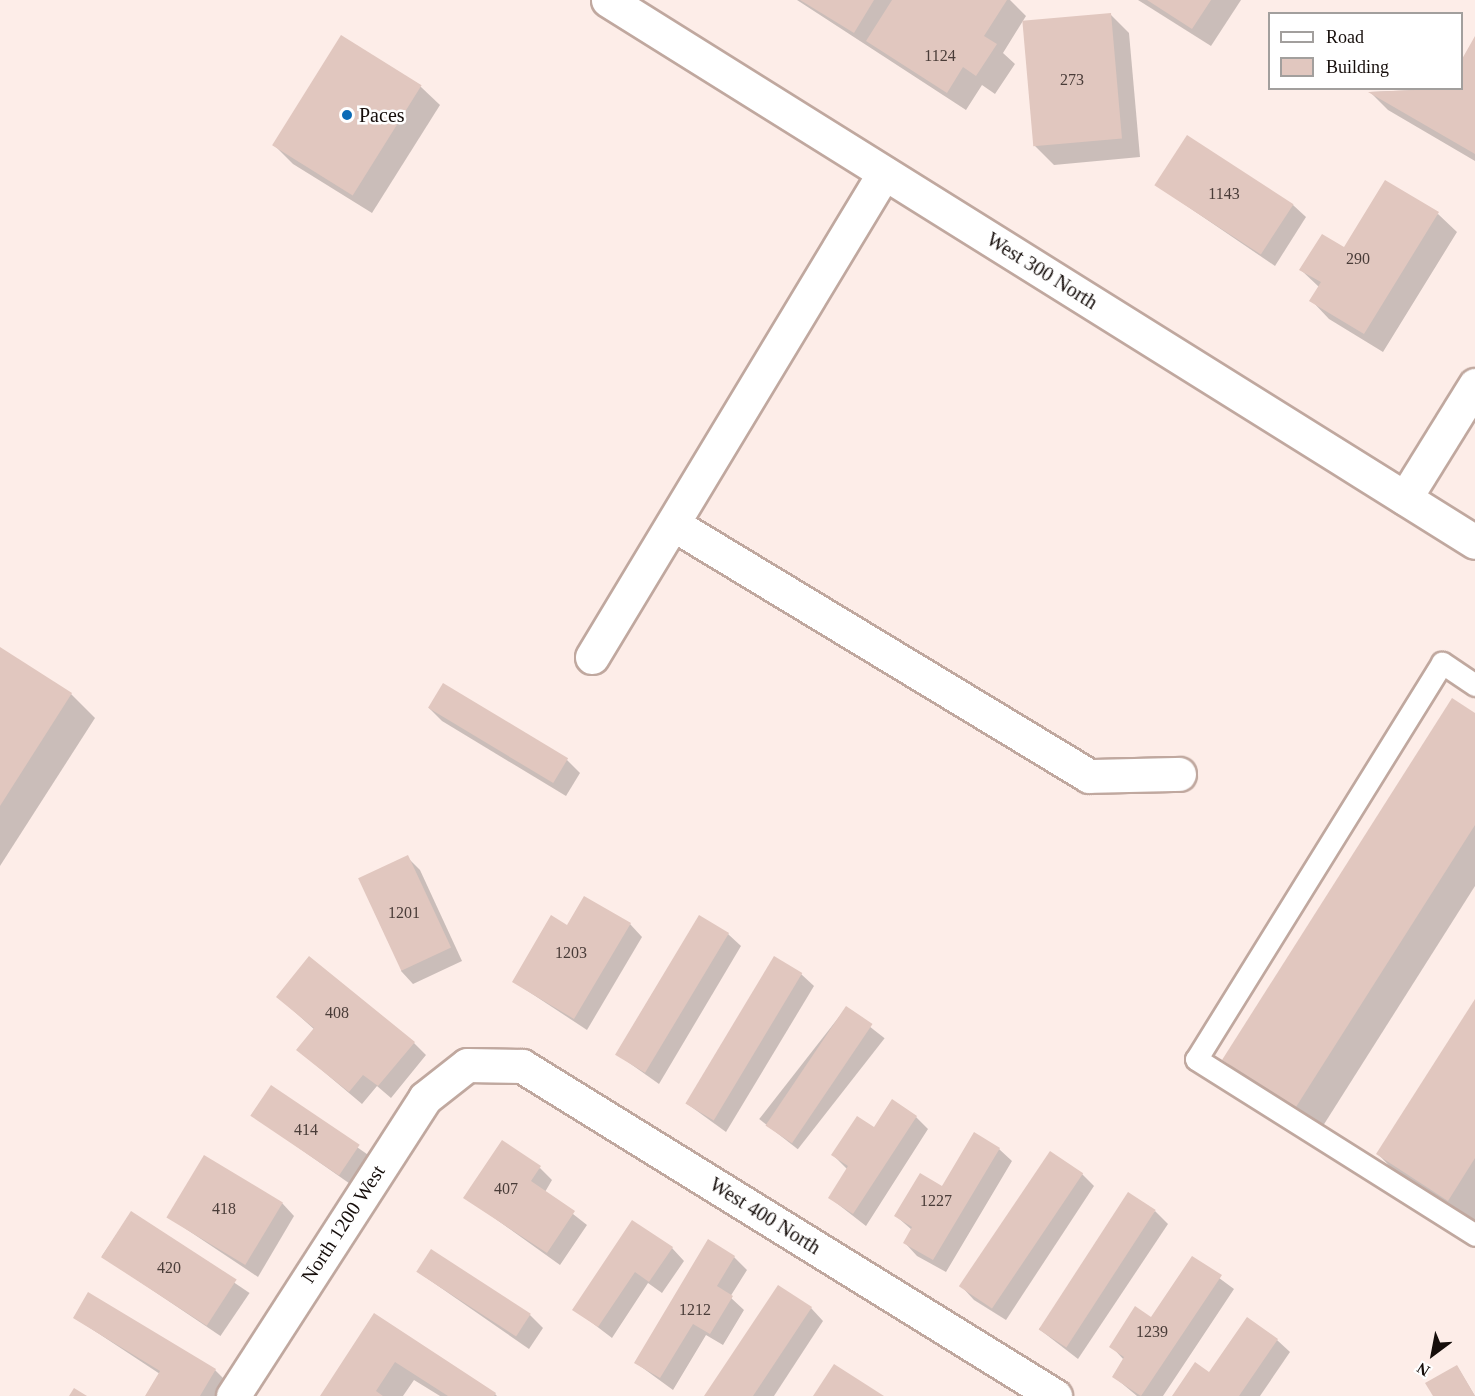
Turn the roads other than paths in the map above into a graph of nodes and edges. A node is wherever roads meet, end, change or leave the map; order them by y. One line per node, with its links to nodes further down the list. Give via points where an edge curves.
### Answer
1 (608, 0): 2 (street, West 300 North)
2 (884, 172): 4 (street, West 300 North); 5 (street)
3 (1475, 385): 4 (street)
4 (1405, 498): 6 (street, West 300 North)
5 (672, 524): 7 (street); 9 (street, via 1089,776)
6 (1475, 542)
7 (592, 657)
8 (1475, 684): 11 (lane, via 1442,663 1196,1059)
9 (1179, 774)
10 (467, 1065): 12 (street, North 1200 West, via 425,1098); 13 (street, West 400 North, via 522,1066)
11 (1475, 1234)
12 (233, 1396)
13 (1055, 1396)

